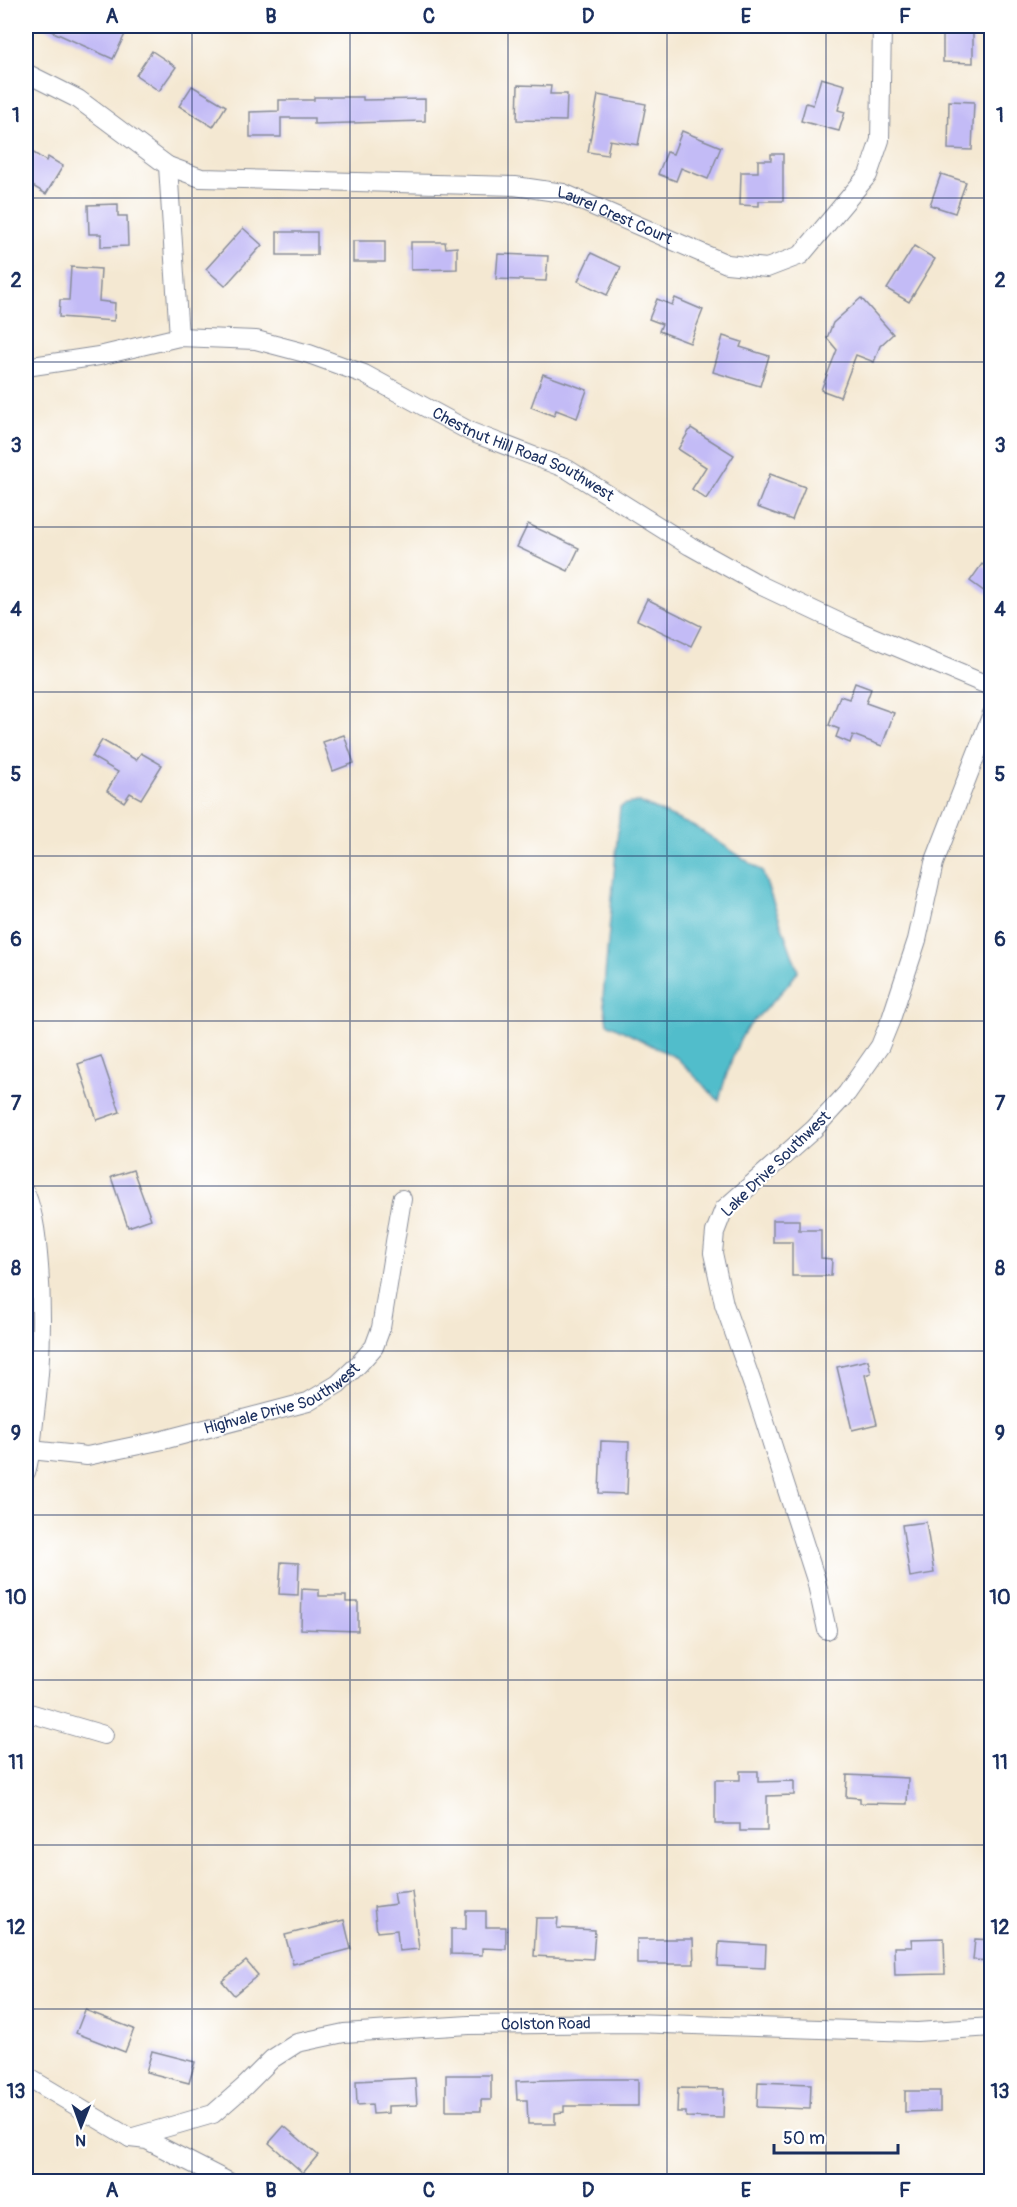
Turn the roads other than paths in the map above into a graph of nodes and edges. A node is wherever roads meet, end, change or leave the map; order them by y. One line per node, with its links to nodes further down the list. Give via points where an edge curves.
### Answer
1 (882, 26): 3 (street, Laurel Crest Court, via 880,140 868,175 801,255 767,268 727,264 563,193 515,186 201,178)
2 (26, 73): 3 (street, Laurel Crest Court, via 78,99)
3 (168, 166): 4 (street)
4 (179, 337): 5 (street, Chestnut Hill Road Southwest, via 99,356); 6 (street, Chestnut Hill Road Southwest, via 256,340 364,374 471,432 567,469 762,586)
5 (26, 366)
6 (992, 687)
7 (992, 714): 13 (street, Lake Drive Southwest, via 934,863 917,940 880,1046 847,1093 814,1129 724,1209 715,1232 713,1253 724,1304 816,1580)
8 (26, 1194): 10 (street, via 32,1209)
9 (402, 1199): 11 (street, Highvale Drive Southwest, via 375,1347 338,1384 308,1402 163,1440 87,1456)
10 (34, 1299): 11 (street, via 42,1330)
11 (31, 1450): 12 (street)
12 (26, 1472)
13 (827, 1630)
14 (26, 1712): 15 (street)
15 (104, 1735)
16 (992, 2028): 18 (street, Colston Road, via 916,2032 632,2023 469,2025 344,2033 297,2043 272,2059 213,2114)
17 (26, 2076): 18 (street)
18 (130, 2138): 19 (street, via 147,2140)
19 (229, 2181)

